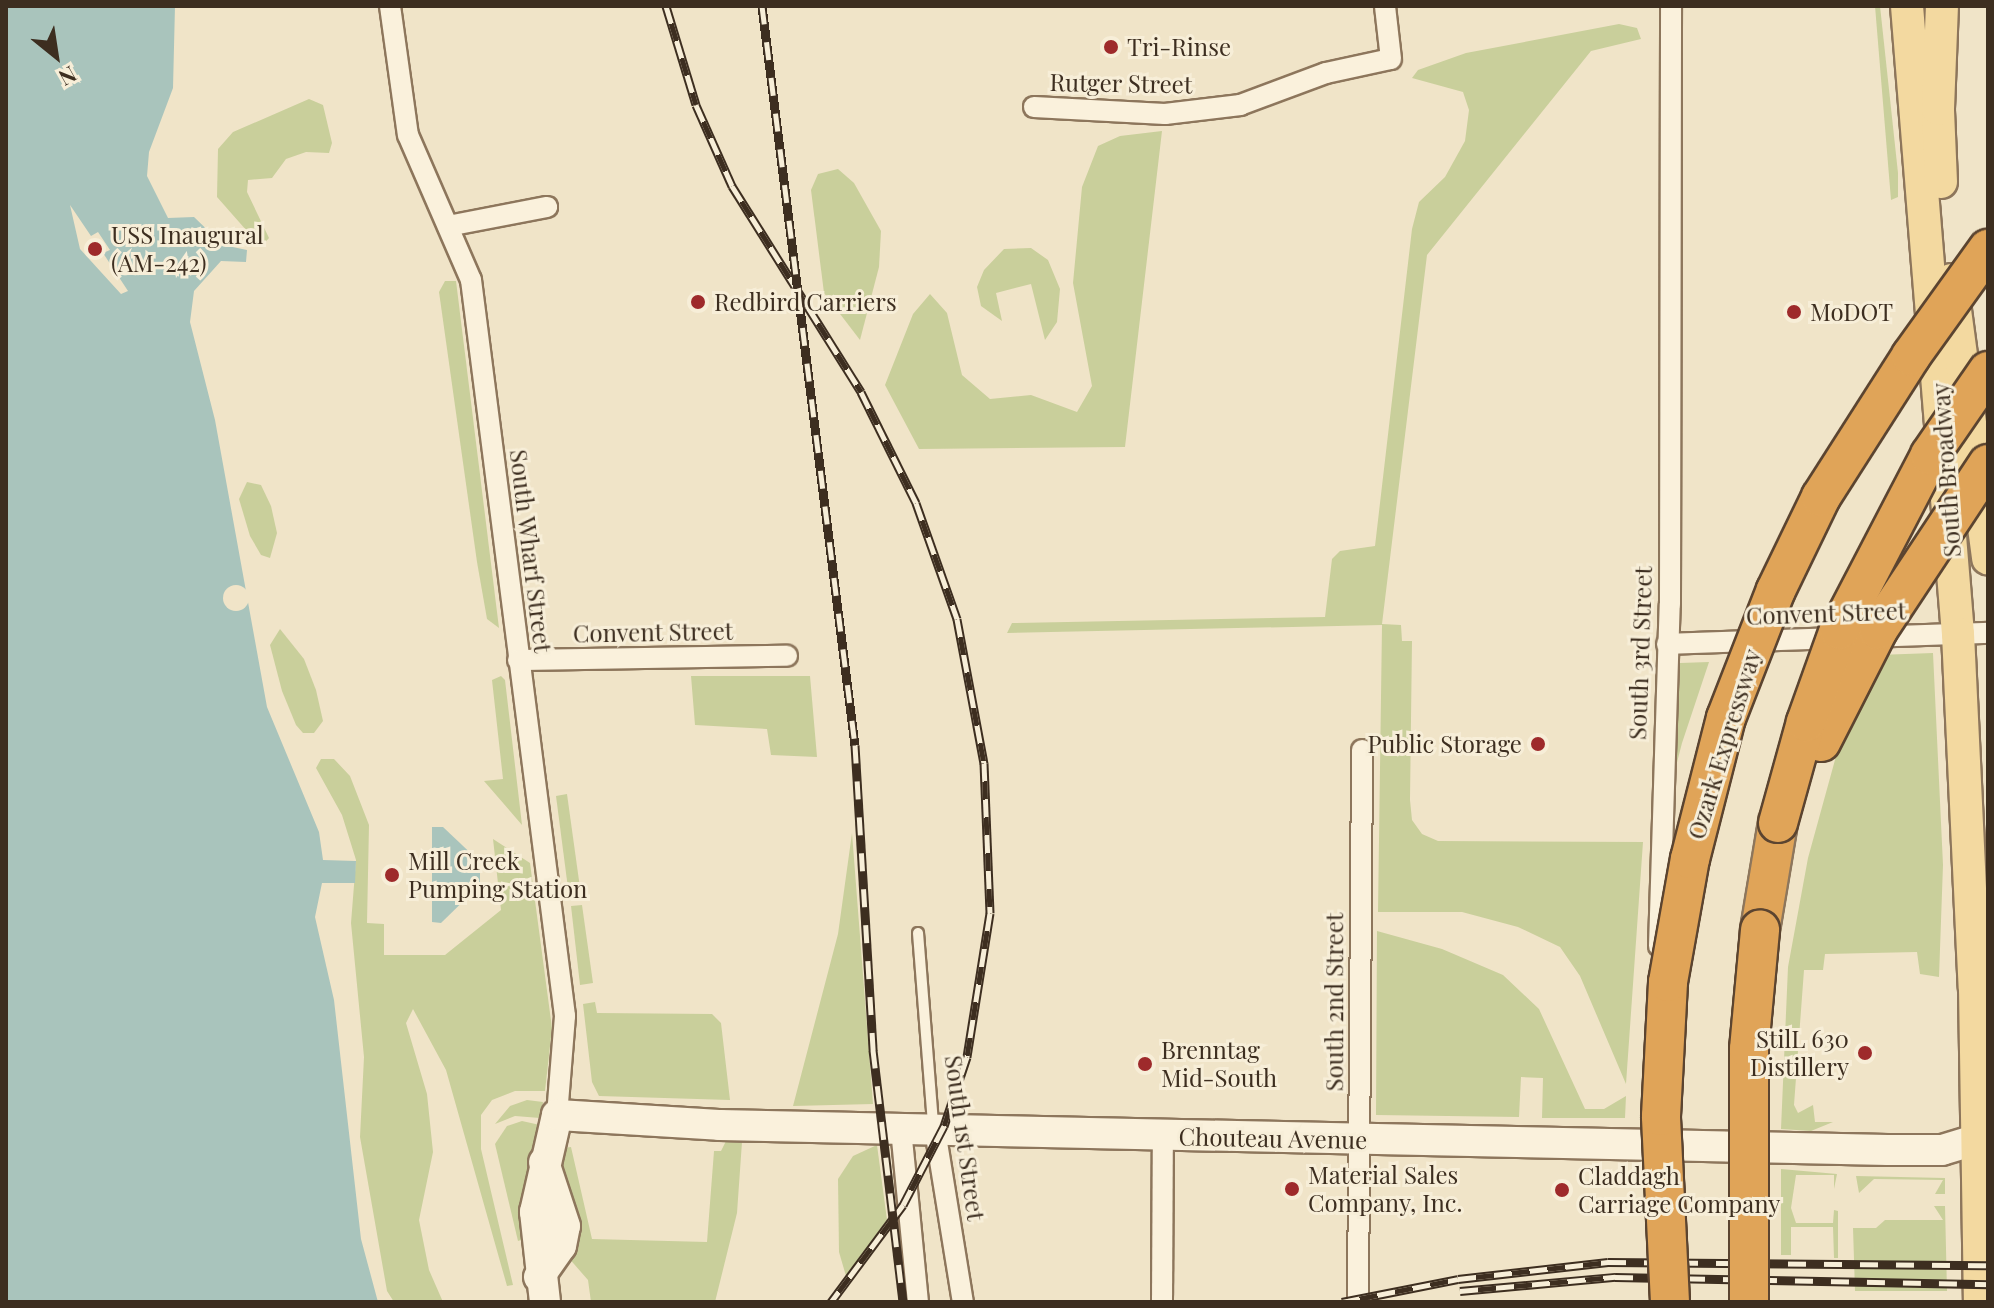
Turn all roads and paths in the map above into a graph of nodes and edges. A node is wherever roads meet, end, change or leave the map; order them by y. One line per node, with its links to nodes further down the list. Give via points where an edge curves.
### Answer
1 (390, 6): 8 (street, South Wharf Street, via 408,135)
2 (1385, 6): 6 (street, Rutger Street, via 1391,59 1326,73 1240,105 1189,112)
3 (1671, 6): 14 (street, South 3rd Street)
4 (1907, 6): 10 (main road, South Broadway)
5 (1942, 6): 10 (main road, South Broadway, via 1940,175)
6 (1034, 107)
7 (547, 207): 8 (street)
8 (448, 226): 16 (street, South Wharf Street, via 471,280)
9 (1988, 249): 36 (highway, Ozark Expressway, bridge, via 1911,356 1821,497 1776,590 1726,718 1695,833 1668,982 1661,1116)
10 (1971, 392): 12 (main road, South Broadway); 13 (main road, South Broadway); 18 (highway, bridge, via 1930,455 1839,630)
11 (1988, 464): 18 (highway, bridge, via 1878,630)
12 (1988, 559)
13 (1973, 633): 14 (street, Convent Street); 19 (main road, South Broadway)
14 (1667, 644): 29 (street, South 3rd Street)
15 (787, 656): 16 (street, Convent Street)
16 (518, 660): 23 (street, South Wharf Street, via 565,1016)
17 (1362, 750): 28 (street, South 2nd Street)
18 (1778, 823): 37 (highway, bridge, via 1758,945 1749,1049)
19 (1978, 874): 21 (main road, South Broadway)
20 (918, 933): 25 (lane, South 1st Street)
21 (1973, 935): 22 (main road); 27 (main road, South Broadway)
22 (1988, 968)
23 (557, 1115): 24 (street, Chouteau Avenue, via 606,1122); 30 (street, via 544,1162 565,1226)
24 (901, 1129): 25 (street, Chouteau Avenue); 31 (street)
25 (935, 1130): 26 (street, Chouteau Avenue); 32 (street, South 1st Street)
26 (1163, 1135): 28 (street, Chouteau Avenue); 33 (street)
27 (1982, 1138): 29 (street, Chouteau Avenue, via 1934,1151); 38 (main road, South Broadway)
28 (1359, 1140): 29 (street, Chouteau Avenue); 34 (street, South 2nd Street)
29 (1655, 1145): 35 (street, South 3rd Street)
30 (542, 1290)
31 (918, 1302)
32 (963, 1302)
33 (1162, 1302)
34 (1358, 1302)
35 (1655, 1302)
36 (1670, 1302)
37 (1749, 1302)
38 (1980, 1302)

